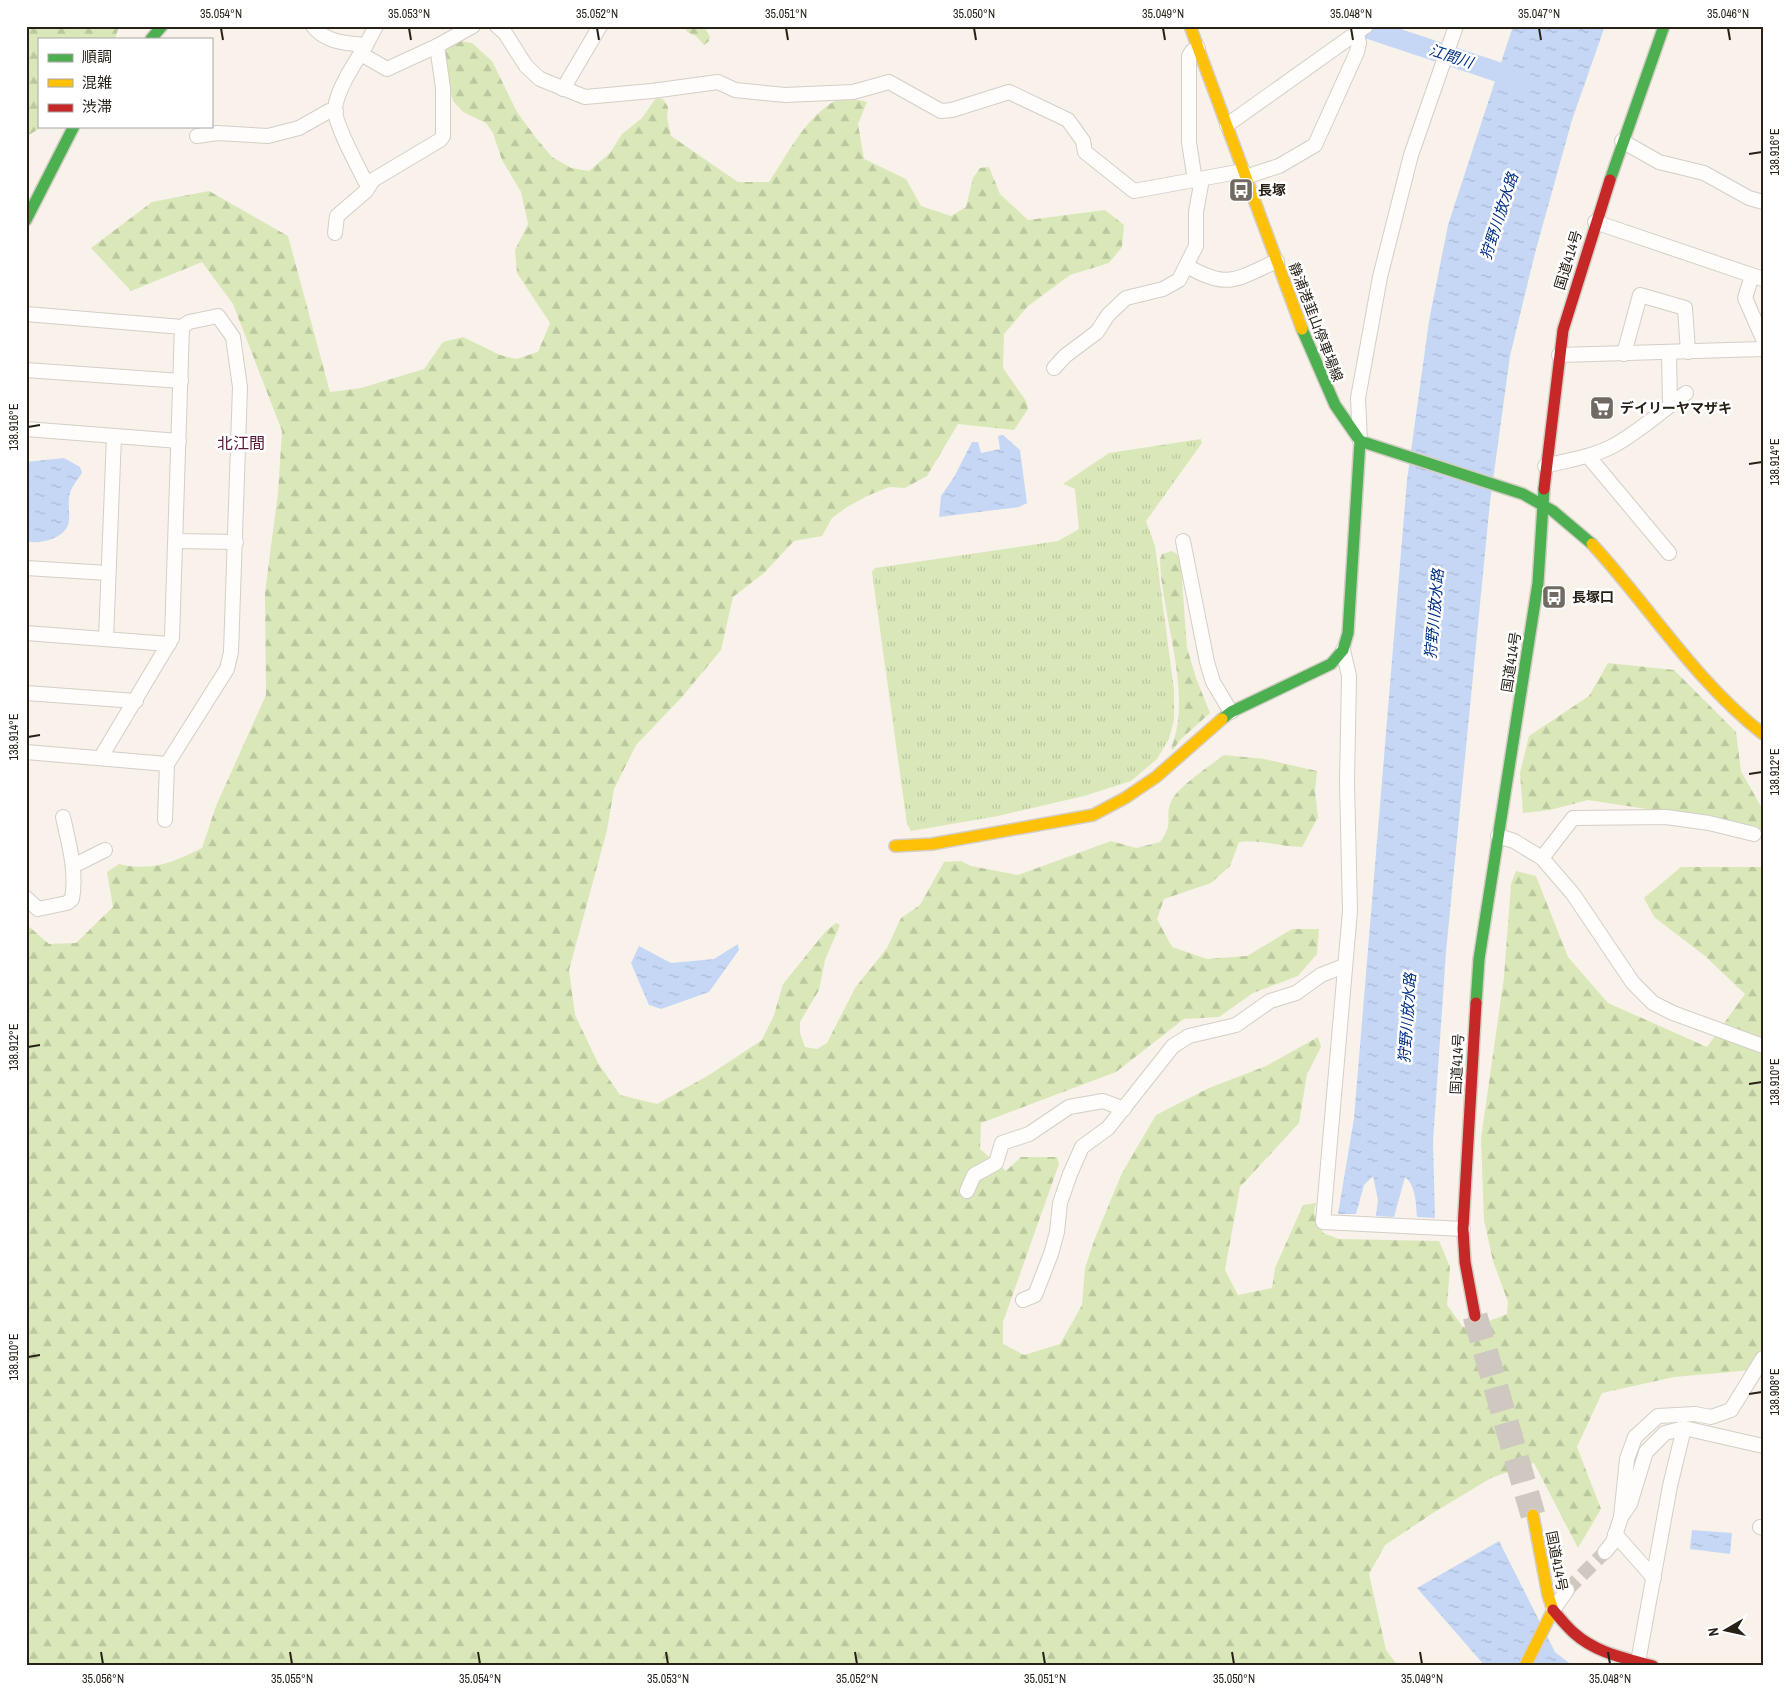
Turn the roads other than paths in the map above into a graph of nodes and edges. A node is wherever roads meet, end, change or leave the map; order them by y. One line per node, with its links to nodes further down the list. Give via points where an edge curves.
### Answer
1 (162, 26): 11 (main road)
2 (313, 26): 14 (street, via 325,38)
3 (376, 26): 14 (street)
4 (473, 26): 12 (street)
5 (497, 26): 15 (street, via 526,66 540,79)
6 (600, 26): 15 (street)
7 (1190, 26): 13 (main road, 静浦港韮山停車場線)
8 (1456, 26): 47 (street, via 1411,154 1380,277 1358,398)
9 (1664, 26): 20 (main road, 国道414号)
10 (1362, 30): 17 (street); 21 (street, via 1357,52 1315,145 1278,166)
11 (152, 38)
12 (437, 46): 14 (street, via 387,70); 23 (street, via 444,88 443,136 373,180)
13 (1198, 48): 17 (main road, 静浦港韮山停車場線); 22 (street, via 1189,56 1189,142)
14 (363, 49): 16 (street, via 346,81)
15 (563, 89): 22 (street, via 585,97 652,92 718,82 735,90 785,95 853,92 889,82 940,111 1009,92 1068,120 1082,141 1085,152 1134,192)
16 (336, 111): 19 (street, via 329,111 299,128 268,136 217,133); 23 (street)
17 (1226, 125): 21 (main road, 静浦港韮山停車場線)
18 (73, 128): 25 (main road)
19 (197, 136)
20 (1622, 141): 24 (street, via 1659,162 1704,173 1749,198); 26 (main road, 国道414号)
21 (1244, 174): 22 (street); 28 (main road, 静浦港韮山停車場線)
22 (1199, 180): 29 (street, via 1196,246)
23 (368, 187): 27 (street, via 337,216)
24 (1763, 202)
25 (26, 220)
26 (1595, 222): 30 (street); 38 (main road, 国道414号, via 1568,311)
27 (335, 233)
28 (1277, 261): 29 (street, via 1229,281 1210,279); 47 (main road, 静浦港韮山停車場線, via 1332,402)
29 (1188, 266): 39 (street, via 1174,285 1126,298 1108,315 1097,332)
30 (1758, 277): 33 (street, via 1745,298)
31 (26, 314): 32 (street)
32 (182, 327): 41 (street); 53 (street, via 189,322 218,316 233,337 240,387)
33 (1763, 339)
34 (1763, 350): 35 (street)
35 (1688, 352): 36 (street); 37 (street, via 1684,308 1640,295)
36 (1669, 353): 37 (street); 43 (street)
37 (1624, 354): 38 (street)
38 (1559, 355): 49 (main road, 国道414号)
39 (1054, 368)
40 (26, 370): 41 (street)
41 (181, 382): 46 (street)
42 (1686, 393): 43 (street)
43 (1670, 405): 48 (street, via 1612,446)
44 (26, 429): 45 (street)
45 (114, 436): 46 (street); 56 (street)
46 (178, 441): 51 (street)
47 (1360, 441): 50 (main road, 静浦港韮山停車場線); 60 (main road, via 1348,633)
48 (1588, 456): 49 (street); 54 (street)
49 (1545, 466): 50 (main road, 国道414号)
50 (1542, 503): 64 (main road, 静浦港韮山停車場線, via 1567,519 1593,544 1718,696); 71 (main road, 国道414号, via 1538,583)
51 (176, 541): 53 (street); 59 (street, via 172,638)
52 (1183, 541): 63 (street, via 1207,662 1213,682)
53 (236, 542): 67 (street, via 231,652 227,670)
54 (1669, 554)
55 (26, 568): 56 (street)
56 (108, 573): 58 (street)
57 (26, 633): 58 (street)
58 (106, 639): 59 (street)
59 (169, 644): 62 (street)
60 (1343, 650): 63 (main road, via 1332,664 1318,672); 77 (street, via 1349,676 1350,911)
61 (26, 693): 62 (street)
62 (136, 701): 66 (street)
63 (1231, 712): 72 (main road, via 1156,777 1093,815 932,844)
64 (1763, 734)
65 (26, 752): 66 (street)
66 (101, 757): 67 (street)
67 (168, 764): 69 (street)
68 (64, 817): 75 (street)
69 (165, 820)
70 (1754, 834): 74 (street, via 1666,817 1573,818)
71 (1498, 836): 74 (street, via 1514,841); 81 (main road, 国道414号, via 1477,976)
72 (895, 846)
73 (105, 850): 75 (street)
74 (1542, 858): 78 (street, via 1573,894 1633,983 1653,1002 1672,1013)
75 (73, 866): 76 (street, via 74,889 72,899 67,903 38,909)
76 (26, 898)
77 (1344, 966): 79 (street, via 1321,975 1296,992 1270,1001 1236,1025 1189,1036 1173,1046); 81 (street, via 1323,1222)
78 (1763, 1046)
79 (1124, 1109): 80 (street, via 1103,1101 1069,1107 1029,1134 1002,1143 996,1163 974,1175); 82 (street, via 1108,1128 1082,1147 1060,1203 1051,1254 1035,1295)
80 (967, 1190)
81 (1463, 1229): 83 (main road, 国道414号)
82 (1023, 1300)
83 (1475, 1316)
84 (1763, 1358): 88 (street, via 1731,1410 1711,1417 1695,1414 1658,1416 1636,1437 1627,1459)
85 (1684, 1428): 86 (street); 88 (street, via 1665,1433 1646,1452 1630,1504); 91 (street)
86 (1763, 1446)
87 (1533, 1515): 93 (main road, 国道414号)
88 (1621, 1517): 89 (street)
89 (1615, 1534): 90 (street); 91 (street)
90 (1605, 1552)
91 (1654, 1578): 94 (street)
92 (1567, 1590): 93 (street)
93 (1553, 1610): 94 (main road, via 1574,1634 1589,1644); 95 (main road, 国道414号)
94 (1638, 1662): 96 (main road)
95 (1525, 1666)
96 (1652, 1666)

